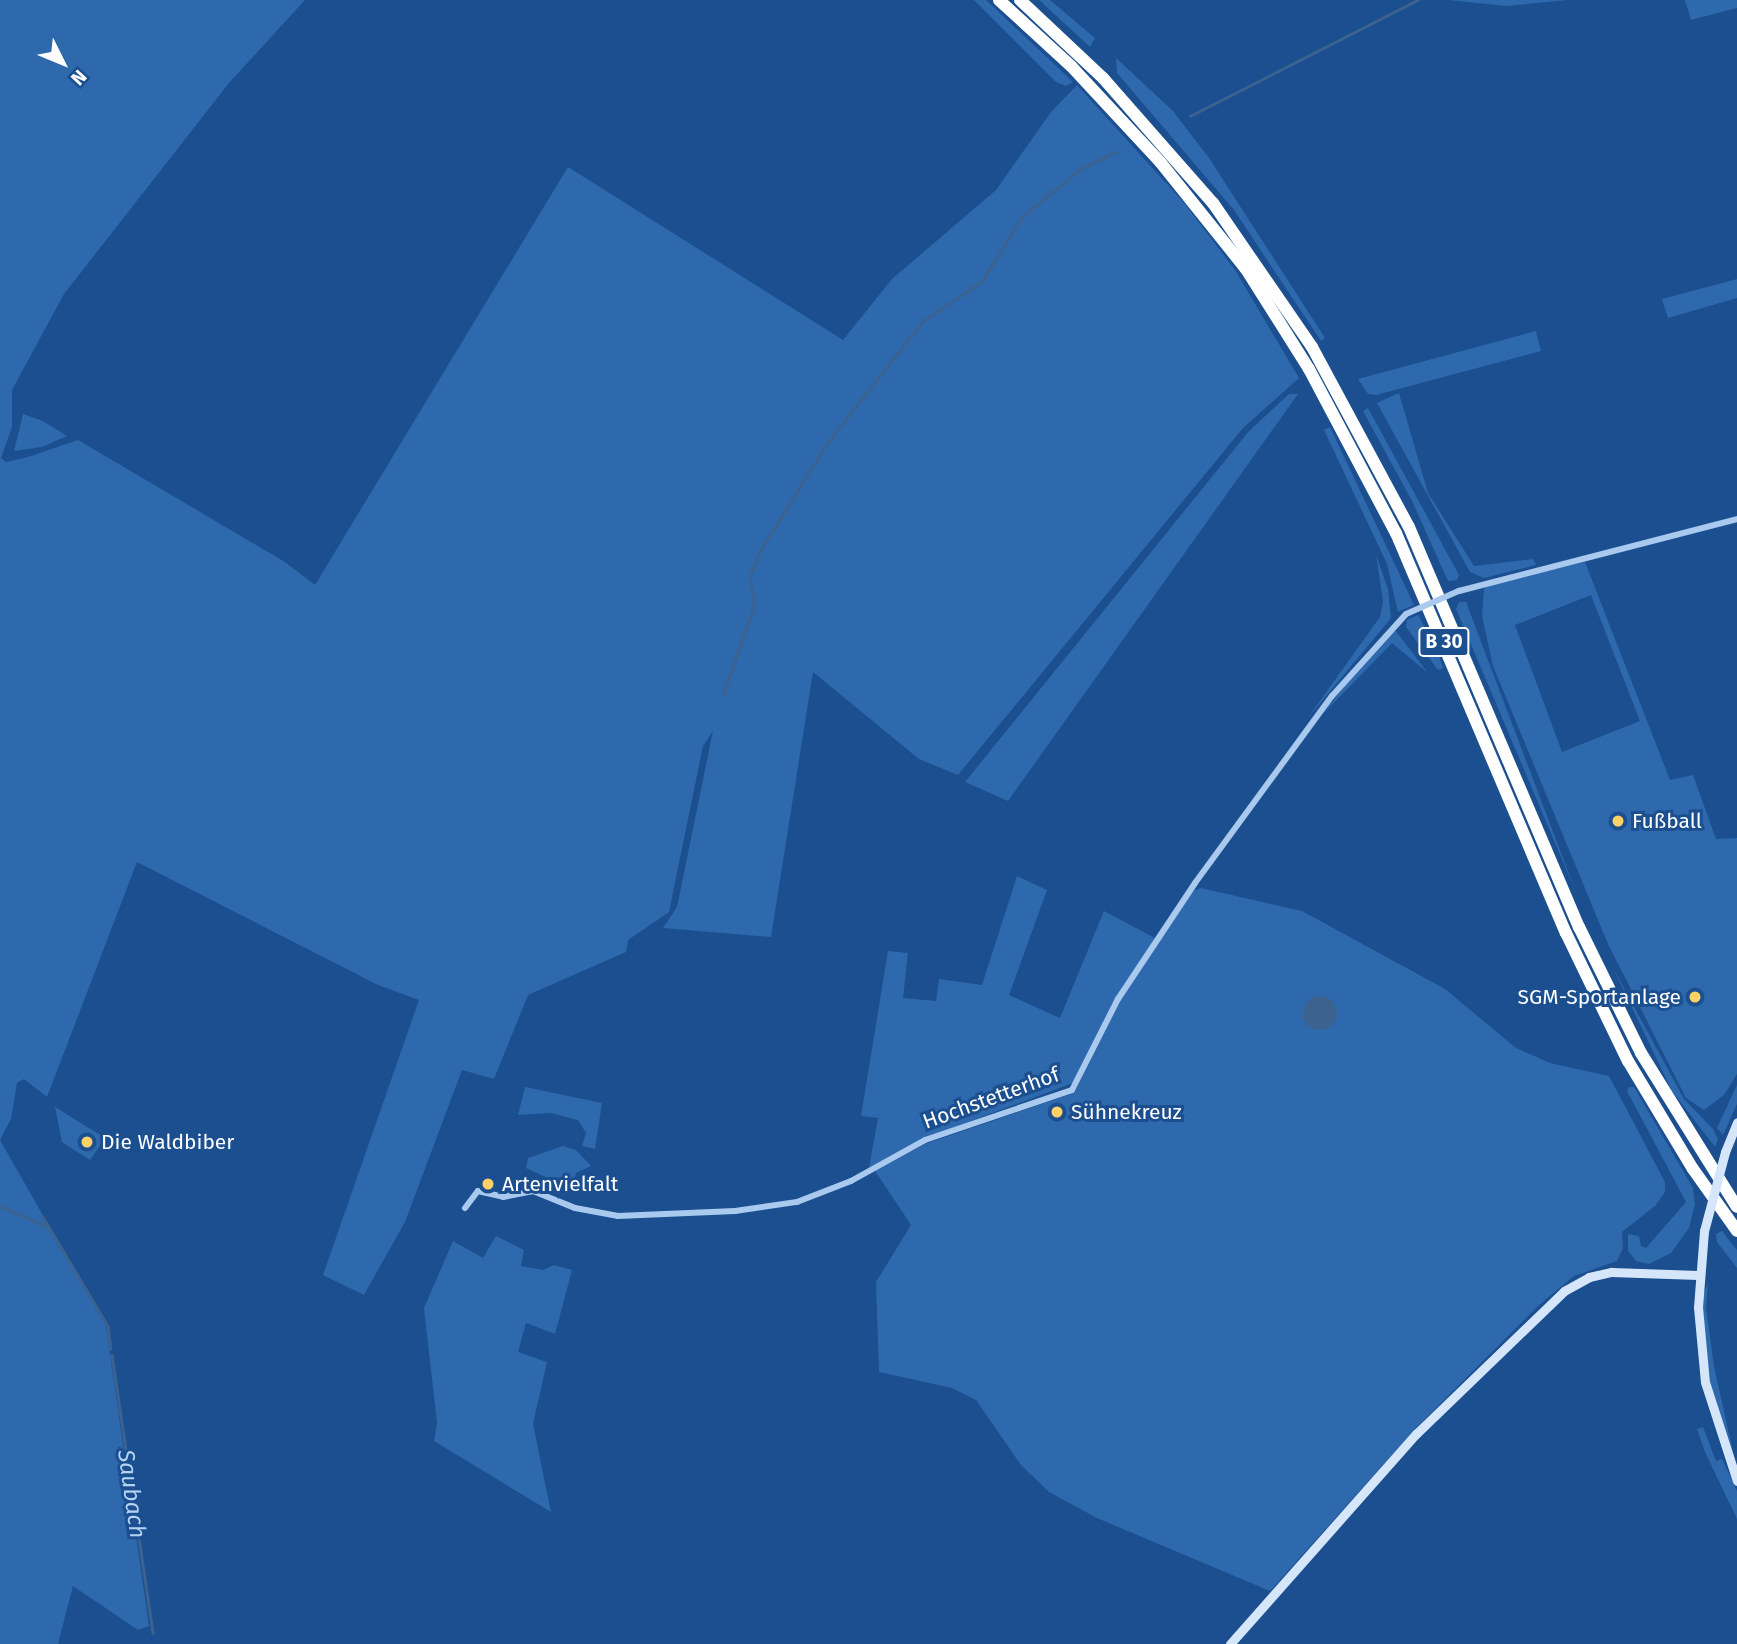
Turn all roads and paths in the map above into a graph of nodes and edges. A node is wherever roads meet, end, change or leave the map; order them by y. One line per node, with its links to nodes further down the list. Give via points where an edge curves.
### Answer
1 (999, 0): 3 (highway, B 30)
2 (1020, 0): 3 (highway, B 30)
3 (1076, 61): 6 (highway, B 30, via 1103,78 1248,250 1341,397 1409,527 1585,939 1641,1053); 8 (highway, B 30, via 1093,89 1170,173 1246,269 1351,443 1436,625 1566,933 1628,1061 1693,1169)
4 (1737, 519): 7 (street, Hochstetterhof, bridge, via 1459,590 1397,620 1332,696 1195,883 1118,999 1072,1090 925,1140 851,1181 787,1204 618,1216 575,1208 533,1191 503,1197 478,1191)
5 (1737, 1122): 9 (street, bridge, via 1704,1231)
6 (1737, 1207)
7 (465, 1208)
8 (1737, 1231)
9 (1698, 1275): 10 (street, via 1705,1382); 11 (street, via 1617,1271 1589,1276 1564,1292 1416,1434)
10 (1737, 1481)
11 (1230, 1644)

